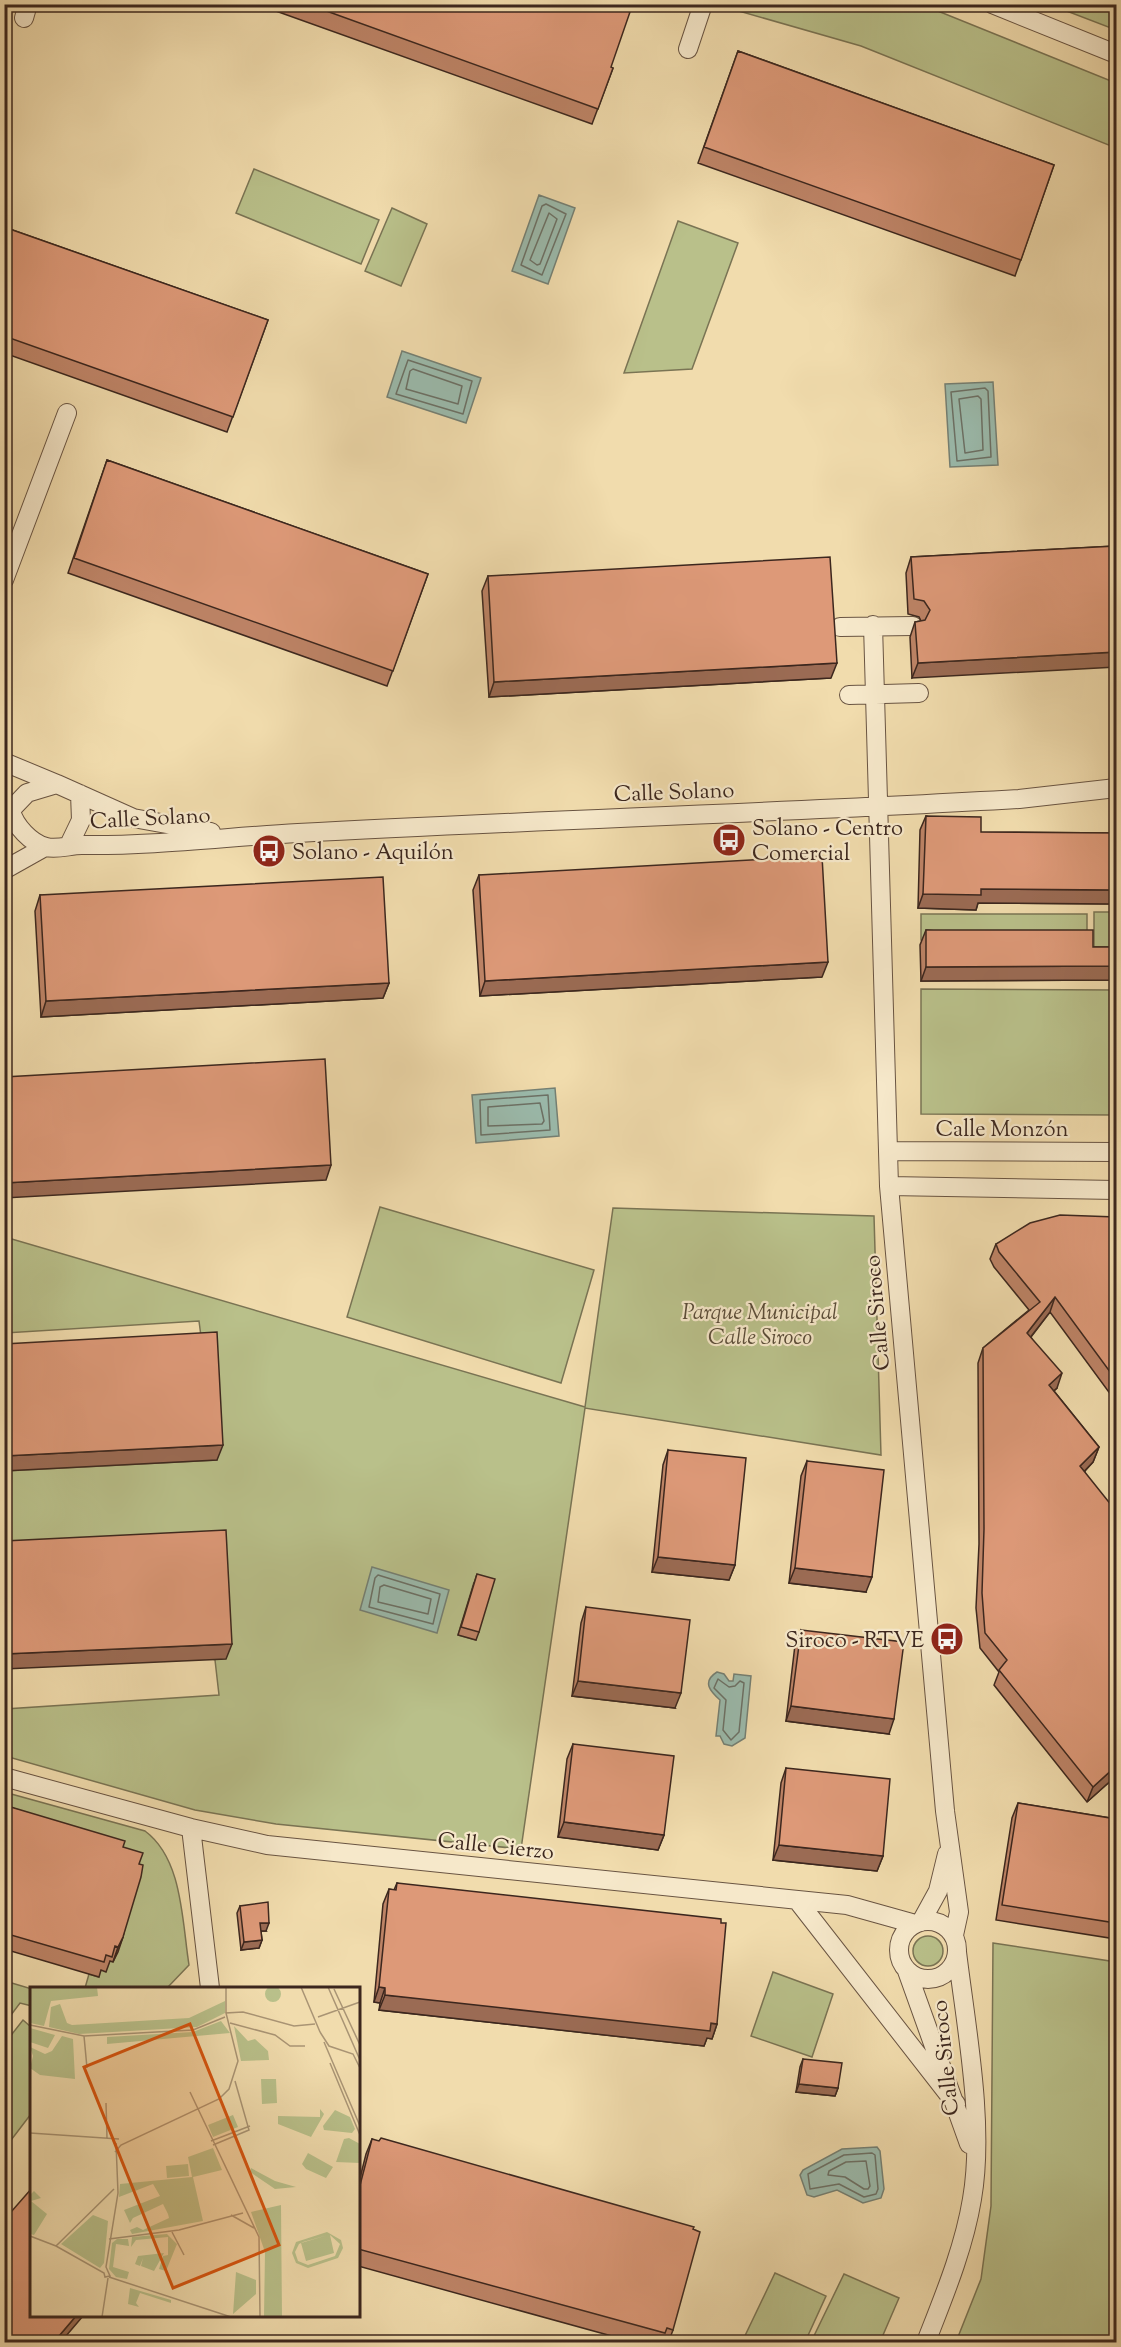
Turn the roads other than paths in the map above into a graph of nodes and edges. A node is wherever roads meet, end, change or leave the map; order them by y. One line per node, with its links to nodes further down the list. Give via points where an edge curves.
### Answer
1 (703, 4): 3 (street)
2 (992, 4): 4 (street)
3 (688, 49)
4 (1116, 54)
5 (67, 413): 6 (street)
6 (4, 580)
7 (873, 625): 8 (street); 9 (street); 12 (street, Calle Siroco)
8 (913, 626)
9 (840, 627)
10 (920, 693): 12 (street)
11 (849, 695): 12 (street)
12 (876, 696): 17 (street, Calle Siroco)
13 (4, 762): 14 (street, Calle Solano)
14 (57, 784): 16 (street, Calle Solano); 18 (street, via 27,793)
15 (1116, 788): 17 (street, Calle Solano, via 1019,799)
16 (80, 794): 19 (street, Calle Solano, via 134,818); 20 (street, Calle Solano, via 81,820)
17 (880, 807): 19 (street, Calle Solano); 23 (street, Calle Siroco)
18 (9, 808): 21 (street, via 21,829)
19 (233, 837): 20 (street, Calle Solano, via 130,846)
20 (69, 845): 21 (street, Calle Solano)
21 (45, 847): 22 (street)
22 (4, 870)
23 (888, 1151): 24 (street, Calle Monzón); 25 (street, Calle Siroco)
24 (1116, 1152)
25 (890, 1185): 26 (street); 29 (street, Calle Siroco)
26 (1116, 1190)
27 (4, 1777): 28 (street, Calle Cierzo)
28 (191, 1828): 30 (street, Calle Cierzo, via 267,1845); 34 (street)
29 (950, 1842): 31 (street, Calle Siroco, via 938,1891); 32 (street, Calle Siroco, via 959,1912)
30 (797, 1900): 31 (street, Calle Cierzo, via 848,1905); 35 (street)
31 (918, 1923): 32 (street, via 940,1924); 33 (street, via 899,1941 899,1957)
32 (956, 1943): 33 (street, via 950,1970 934,1979 915,1977); 36 (street, Calle Siroco, via 974,2096)
33 (907, 1971): 35 (street, Calle Siroco)
34 (210, 1987)
35 (956, 2104): 36 (street, Calle Siroco)
36 (975, 2160): 37 (street, Calle Siroco, via 973,2198 956,2264)
37 (926, 2343)

